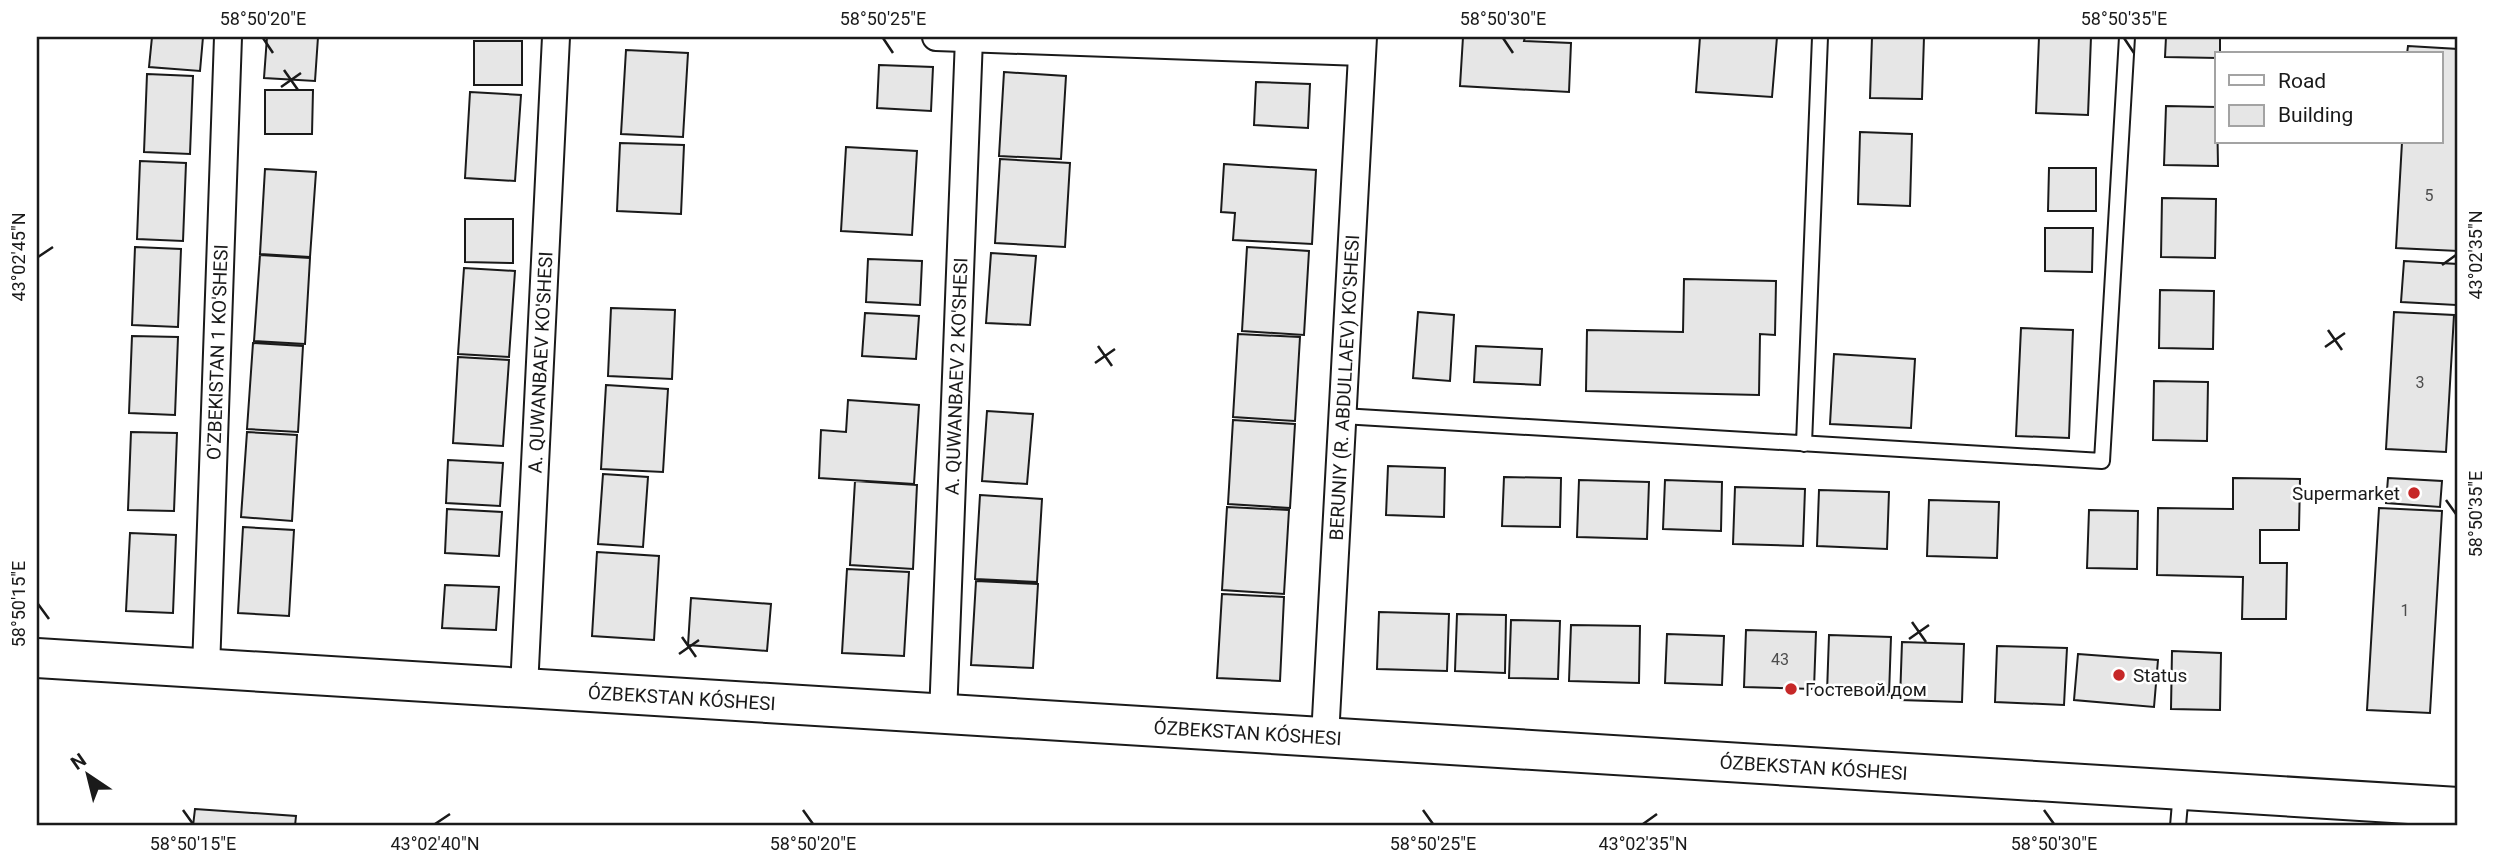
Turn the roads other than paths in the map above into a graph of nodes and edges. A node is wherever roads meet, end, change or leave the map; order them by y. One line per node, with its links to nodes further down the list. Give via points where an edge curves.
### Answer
1 (228, 37): 11 (street, O'ZBEKISTAN 1 KO'SHESI)
2 (556, 37): 12 (street, A. QUWANBAEV KO'SHESI)
3 (936, 37): 6 (street)
4 (1820, 37): 9 (lane)
5 (2127, 37): 9 (lane, via 2102,461)
6 (969, 38): 7 (street); 13 (street, A. QUWANBAEV 2 KO'SHESI)
7 (1362, 44): 8 (street, BERUNIY (R. ABDULLAEV) KO'SHESI)
8 (1342, 416): 9 (lane); 14 (street, BERUNIY (R. ABDULLAEV) KO'SHESI)
9 (1804, 444)
10 (37, 658): 11 (street, ÓZBEKSTAN KÓSHESI)
11 (206, 669): 12 (street, ÓZBEKSTAN KÓSHESI)
12 (524, 688): 13 (street, ÓZBEKSTAN KÓSHESI)
13 (943, 716): 14 (street, ÓZBEKSTAN KÓSHESI)
14 (1325, 737): 16 (street, ÓZBEKSTAN KÓSHESI)
15 (2458, 807): 16 (street, ÓZBEKSTAN KÓSHESI)
16 (2180, 808)

